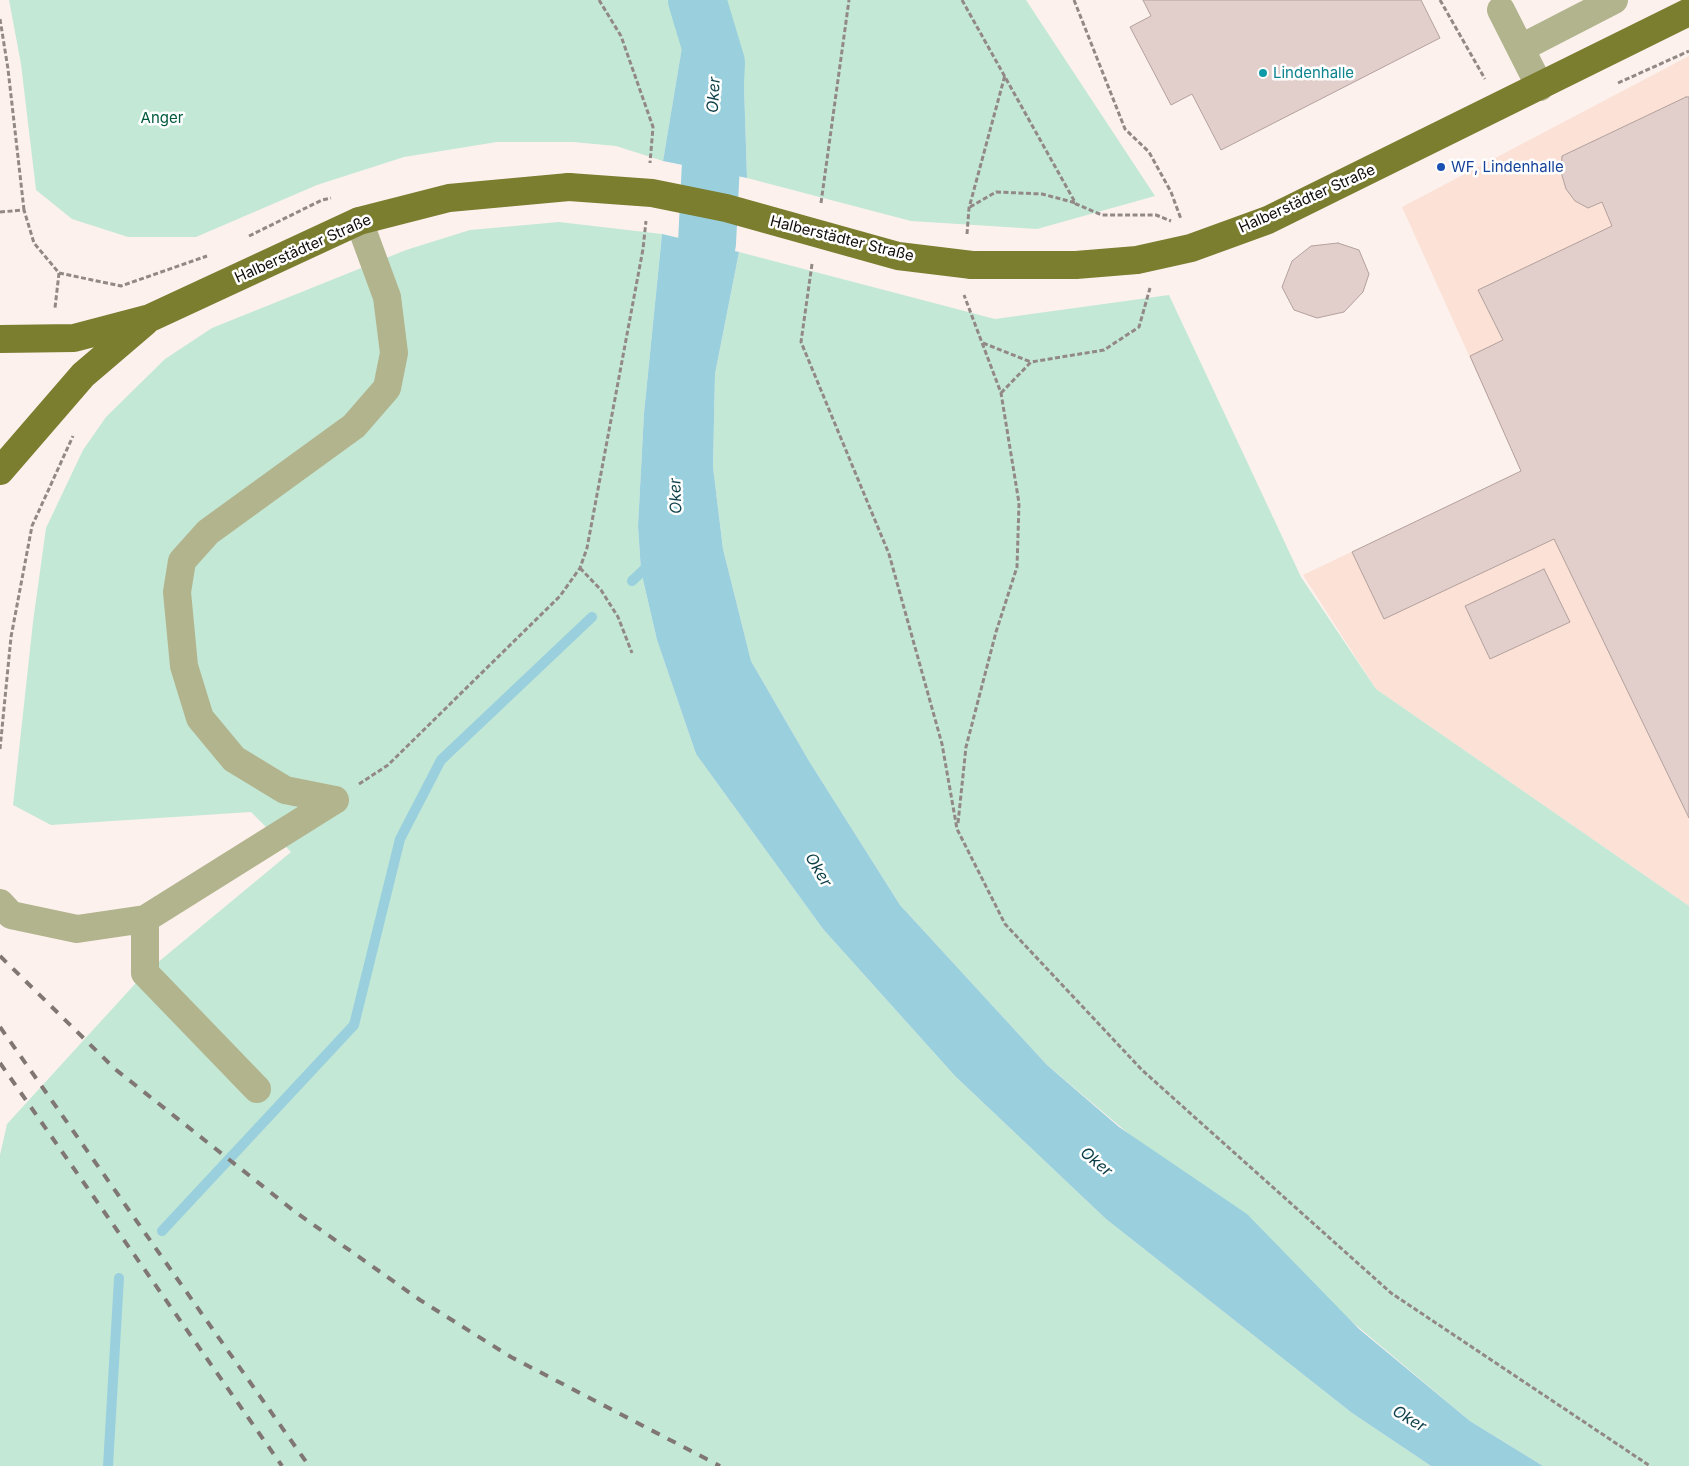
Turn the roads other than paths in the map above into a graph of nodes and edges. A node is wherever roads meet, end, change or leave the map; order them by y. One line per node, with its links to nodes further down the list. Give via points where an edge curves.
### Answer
1 (1614, 0): 4 (lane)
2 (1501, 10): 4 (lane)
3 (1689, 12): 5 (main road, Halberstädter Straße)
4 (1521, 48): 5 (lane)
5 (1540, 87): 6 (main road, Halberstädter Straße, bridge, via 1268,220 1191,248 1138,260 1076,265 972,265 898,256 726,208 652,193 568,187 448,198)
6 (359, 221): 7 (main road, Halberstädter Straße); 11 (lane, via 387,297 394,353 387,388 354,426 208,532 182,561 177,592 184,666 200,718 234,759 285,790 335,800)
7 (150, 318): 8 (main road, Halberstädter Straße, via 74,338); 9 (main road, via 83,375)
8 (0, 339)
9 (0, 471)
10 (0, 903): 11 (lane, via 11,915 77,929)
11 (145, 919): 12 (lane, via 145,973)
12 (257, 1089)

